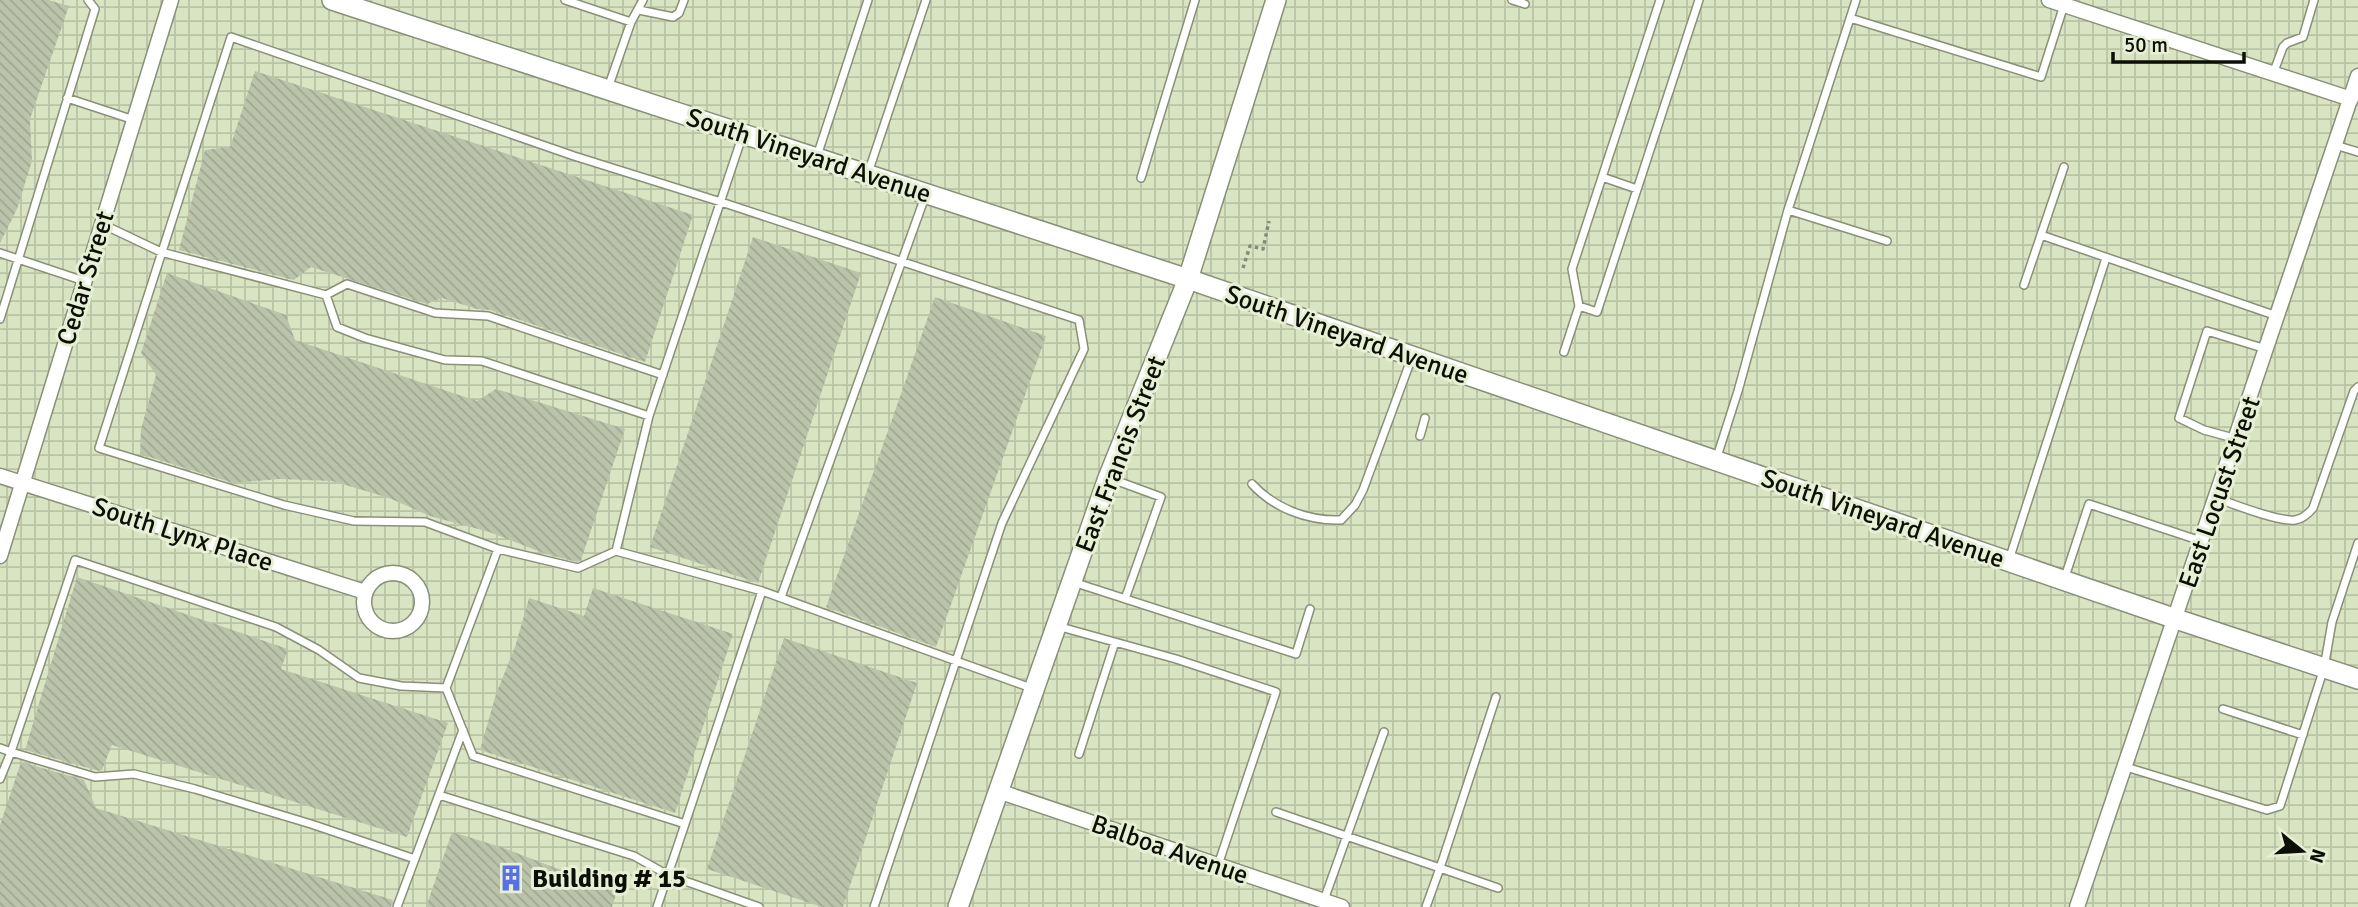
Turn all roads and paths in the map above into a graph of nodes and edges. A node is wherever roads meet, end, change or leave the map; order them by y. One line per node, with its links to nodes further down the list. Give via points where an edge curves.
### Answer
1 (88, 0): 25 (lane, via 95,9)
2 (171, 0): 27 (street, Cedar Street)
3 (332, 0): 24 (main road, South Vineyard Avenue)
4 (565, 0): 21 (lane)
5 (643, 0): 19 (lane)
6 (684, 0): 19 (lane, via 673,17)
7 (868, 0): 31 (lane)
8 (926, 0): 33 (lane)
9 (1195, 0): 35 (lane)
10 (1276, 0): 50 (main road, East Francis Street)
11 (1512, 0): 17 (lane)
12 (1660, 0): 34 (lane)
13 (1699, 0): 36 (lane)
14 (1856, 0): 20 (lane)
15 (2049, 0): 18 (street)
16 (2314, 0): 22 (lane, via 2303,37 2283,47)
17 (1525, 4)
18 (2069, 4): 20 (lane, via 2041,78); 22 (street)
19 (639, 10): 21 (lane)
20 (1850, 18): 39 (lane)
21 (631, 22): 24 (lane)
22 (2273, 74): 26 (street)
23 (2358, 76): 26 (street, East Locust Street)
24 (608, 89): 28 (main road, South Vineyard Avenue)
25 (68, 98): 27 (lane); 47 (lane)
26 (2351, 99): 29 (street, East Locust Street)
27 (134, 120): 41 (street, Cedar Street)
28 (743, 133): 31 (main road, South Vineyard Avenue); 38 (lane)
29 (2335, 145): 30 (lane); 55 (street, East Locust Street)
30 (2358, 152)
31 (817, 157): 33 (main road, South Vineyard Avenue)
32 (2064, 167): 42 (lane)
33 (868, 174): 37 (main road, South Vineyard Avenue)
34 (1602, 177): 36 (lane); 54 (lane, via 1572,269)
35 (1141, 178)
36 (1637, 189): 54 (lane, via 1597,312)
37 (926, 193): 48 (lane); 50 (main road, South Vineyard Avenue)
38 (721, 202): 44 (lane, via 231,37); 48 (lane); 60 (lane)
39 (1788, 210): 43 (lane); 66 (lane)
40 (1269, 221): 49 (path, via 1263,249 1250,246)
41 (102, 224): 44 (lane); 51 (street, Cedar Street)
42 (2041, 235): 46 (lane); 52 (lane)
43 (1887, 241)
44 (161, 252): 53 (lane); 74 (lane, via 99,448 284,505 354,521 425,522)
45 (0, 253): 47 (lane)
46 (2106, 258): 55 (lane); 77 (lane)
47 (18, 259): 51 (lane); 56 (lane)
48 (902, 261): 82 (lane); 88 (lane, via 1079,320 1084,349 1002,523)
49 (1243, 268)
50 (1188, 279): 59 (main road, South Vineyard Avenue); 68 (main road, East Francis Street)
51 (85, 281): 69 (street, Cedar Street)
52 (2024, 285)
53 (326, 295): 60 (lane, via 347,284 435,313 488,316); 62 (lane, via 337,327 365,338 445,360 482,361)
54 (1579, 306): 58 (lane)
55 (2277, 317): 57 (street, East Locust Street)
56 (0, 319)
57 (2267, 349): 65 (street, East Locust Street); 65 (lane, via 2207,331 2179,418)
58 (1564, 352)
59 (1412, 356): 66 (main road, South Vineyard Avenue); 70 (lane, via 1363,490 1341,520 1324,521 1290,511 1267,499)
60 (663, 375): 62 (lane)
61 (2358, 387): 71 (lane, via 2309,514 2287,519)
62 (649, 416): 75 (lane)
63 (1425, 418): 64 (lane)
64 (1420, 436)
65 (2236, 439): 71 (street, East Locust Street)
66 (1716, 460): 77 (main road, South Vineyard Avenue)
67 (0, 476): 69 (street, South Lynx Place)
68 (1108, 478): 79 (main road, East Francis Street); 83 (lane, via 1161,497)
69 (22, 484): 76 (street, Cedar Street); 81 (street, South Lynx Place)
70 (1252, 484)
71 (2216, 498): 72 (street, East Locust Street)
72 (2202, 542): 78 (lane, via 2089,504); 85 (street, East Locust Street)
73 (2358, 543): 89 (lane, via 2332,622)
74 (498, 550): 75 (lane, via 578,568); 91 (lane)
75 (615, 551): 80 (lane)
76 (0, 556)
77 (2008, 561): 78 (main road, South Vineyard Avenue)
78 (2064, 580): 85 (main road, South Vineyard Avenue)
79 (1072, 582): 83 (lane); 86 (main road, East Francis Street)
80 (762, 591): 82 (lane); 106 (lane)
81 (365, 592): 81 (street, via 366,615 383,630 406,629 421,612 420,589 403,574 381,575)
82 (781, 597): 88 (lane)
83 (1125, 599): 84 (lane, via 1296,654)
84 (1310, 609)
85 (2176, 619): 89 (main road, South Vineyard Avenue); 101 (street, East Locust Street)
86 (1056, 626): 87 (lane); 92 (main road, East Francis Street)
87 (1115, 642): 100 (lane); 109 (lane, via 1276,692)
88 (956, 663): 92 (lane); 117 (lane)
89 (2324, 668): 90 (main road, South Vineyard Avenue); 97 (lane)
90 (2358, 679)
91 (446, 688): 95 (lane); 99 (lane, via 359,678 276,627 75,560)
92 (1034, 689): 103 (main road, East Francis Street)
93 (1496, 697): 110 (lane)
94 (2223, 709): 97 (lane)
95 (463, 730): 104 (lane); 106 (lane, via 473,756)
96 (1384, 732): 107 (lane)
97 (2303, 735): 101 (lane, via 2280,806 2267,810)
98 (0, 748): 99 (lane)
99 (11, 752): 102 (lane); 108 (lane, via 95,777 134,774 195,789)
100 (1079, 754)
101 (2126, 767): 121 (street, East Locust Street)
102 (0, 779)
103 (998, 791): 109 (street, Balboa Avenue); 118 (main road, East Francis Street)
104 (439, 794): 108 (lane); 111 (lane, via 634,856)
105 (1276, 812): 107 (lane)
106 (685, 824): 111 (lane)
107 (1346, 835): 110 (lane); 113 (lane)
108 (415, 859): 114 (lane)
109 (1218, 865): 113 (street, Balboa Avenue)
110 (1440, 868): 112 (lane); 120 (lane)
111 (668, 875): 115 (lane); 116 (lane)
112 (1498, 888)
113 (1324, 901): 119 (street, Balboa Avenue)
114 (397, 907)
115 (657, 907)
116 (759, 907)
117 (874, 907)
118 (958, 907)
119 (1342, 907)
120 (1426, 907)
121 (2077, 907)

